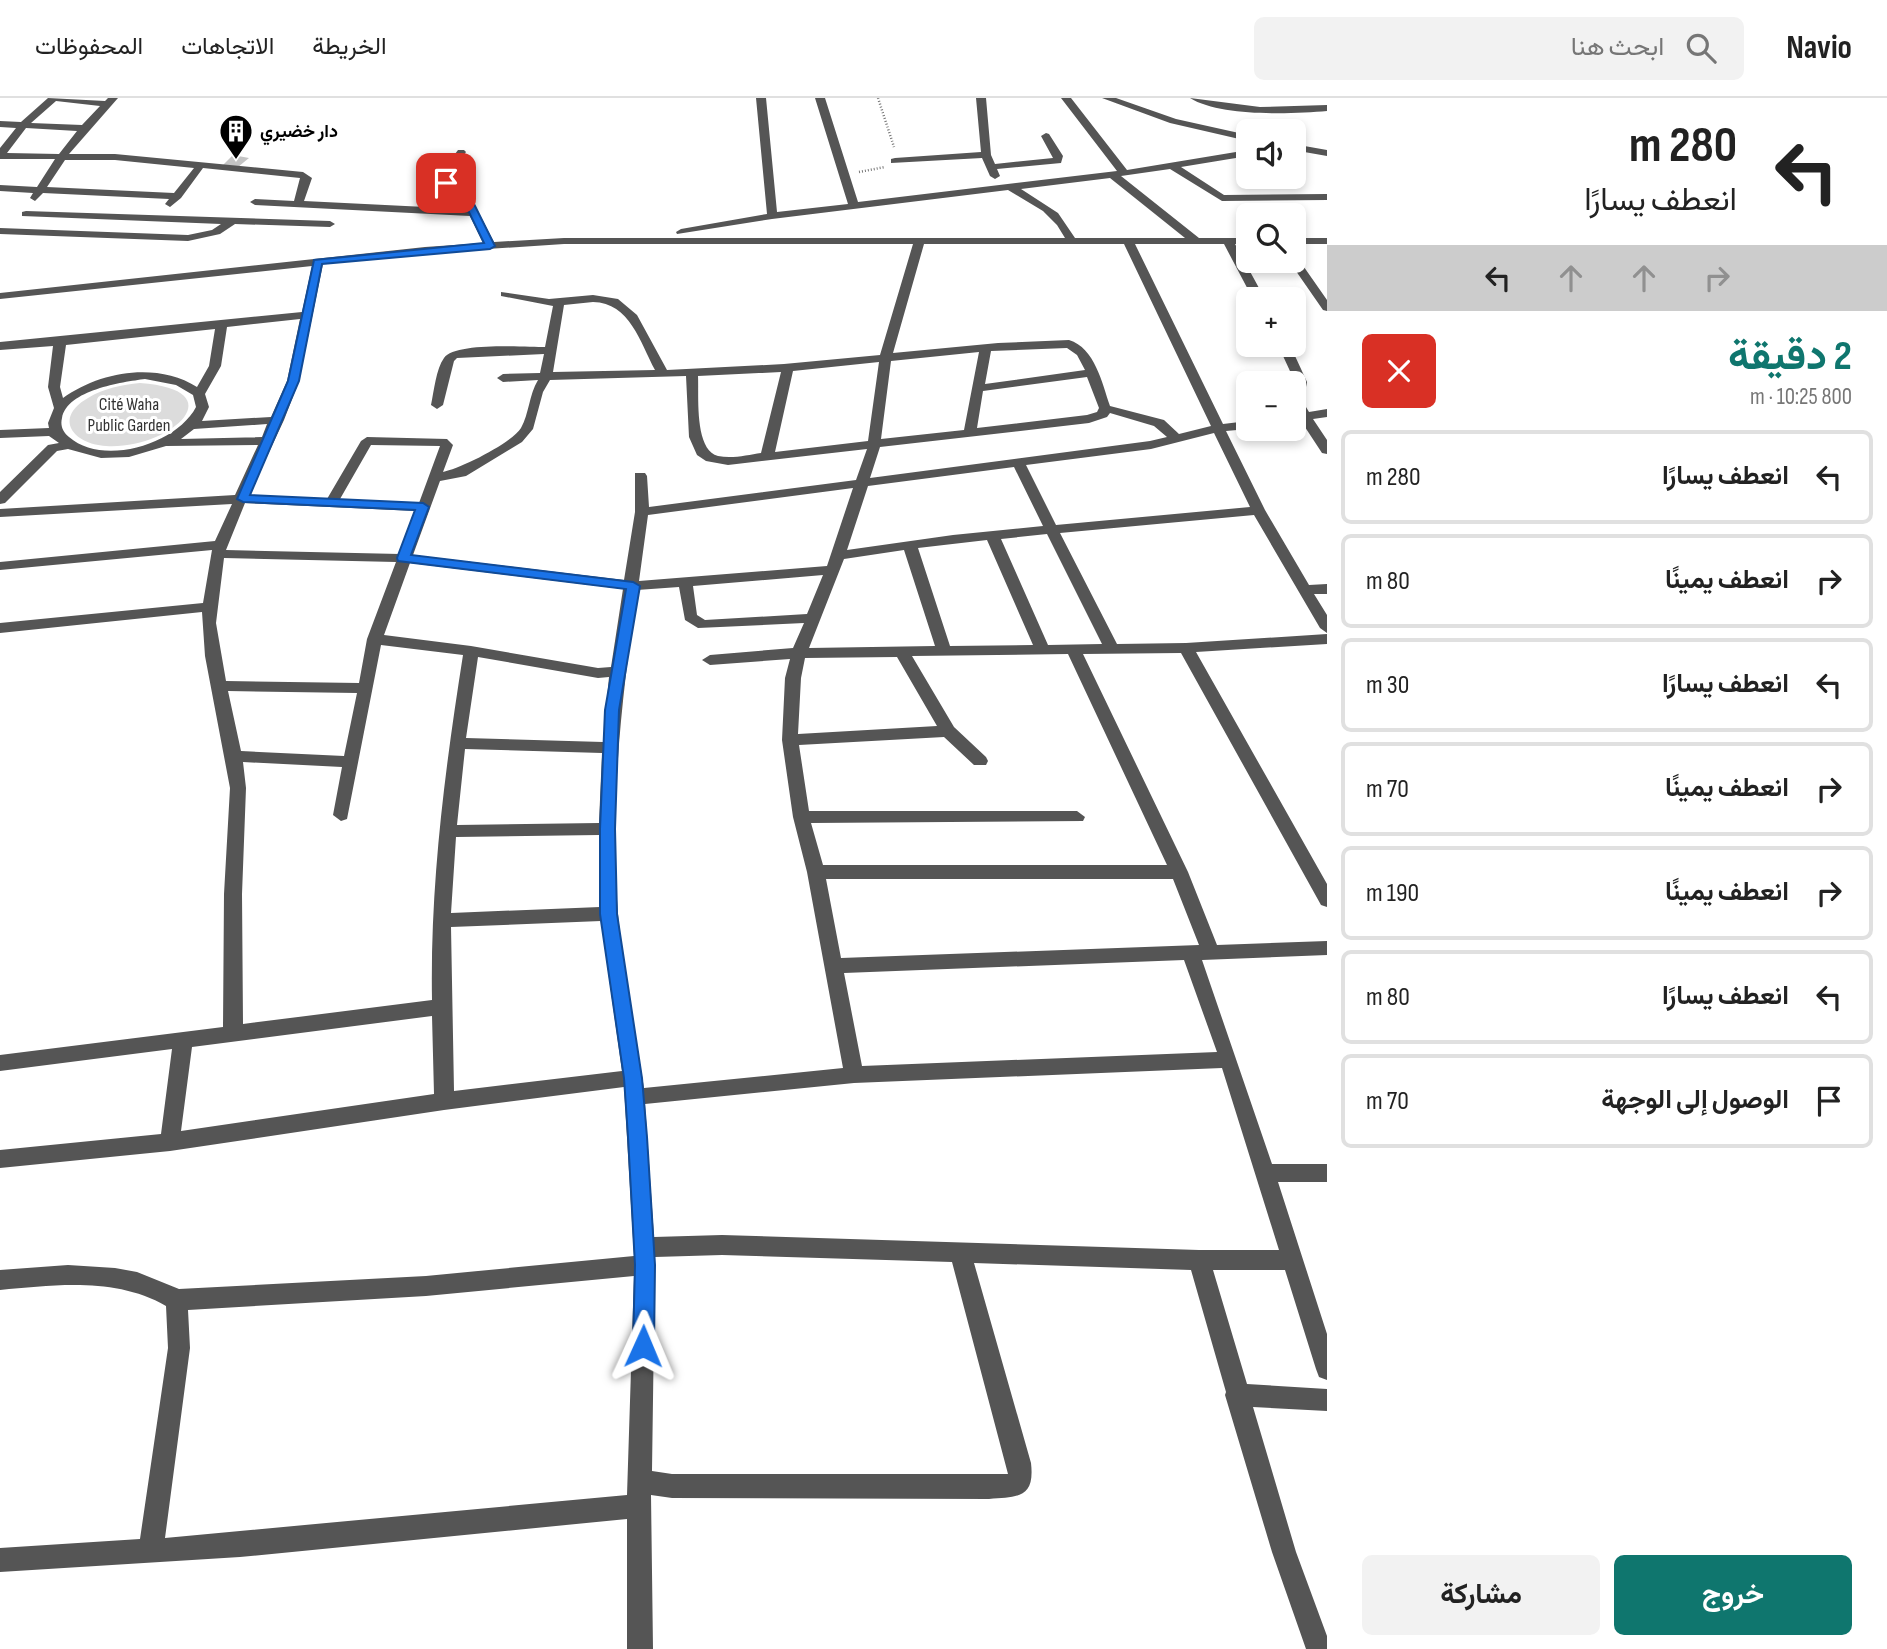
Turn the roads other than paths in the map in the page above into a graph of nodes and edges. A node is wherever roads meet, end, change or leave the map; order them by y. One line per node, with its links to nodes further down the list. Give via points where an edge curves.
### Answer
1 (54, 98): 8 (street); 11 (street)
2 (761, 98): 39 (street)
3 (820, 98): 36 (street)
4 (981, 98): 21 (street)
5 (1066, 98): 28 (street)
6 (1107, 98): 13 (street, via 1173,121)
7 (1195, 98): 9 (street, via 1260,111)
8 (110, 101): 12 (street)
9 (1327, 108)
10 (0, 124): 11 (street)
11 (23, 125): 12 (street); 20 (street)
12 (82, 128): 23 (street)
13 (1236, 135)
14 (1046, 136): 27 (street, via 1057,161)
15 (1327, 140): 16 (street)
16 (1306, 143)
17 (1306, 148): 19 (street)
18 (461, 152): 37 (street, via 446,183)
19 (1327, 153)
20 (0, 155): 23 (street)
21 (986, 155): 24 (street); 27 (street)
22 (1236, 155): 26 (street)
23 (60, 156): 25 (street); 31 (street)
24 (895, 161)
25 (201, 165): 32 (street); 35 (street, via 303,175 307,178)
26 (1172, 166): 28 (street); 33 (street, via 1222,198)
27 (990, 167): 29 (street)
28 (1119, 174): 29 (street); 48 (street)
29 (1006, 187): 36 (street); 53 (street, via 1052,211 1065,224)
30 (0, 188): 31 (street)
31 (39, 190): 32 (street); 38 (street)
32 (177, 196): 40 (street)
33 (1327, 197)
34 (255, 202): 35 (street)
35 (298, 204): 37 (street)
36 (854, 205): 39 (street)
37 (475, 213): 55 (street)
38 (26, 214): 40 (street); 44 (street)
39 (772, 216): 45 (street)
40 (159, 218): 41 (street); 46 (street)
41 (234, 220): 42 (street); 46 (street, via 198,237)
42 (330, 225)
43 (0, 231): 44 (street)
44 (16, 232): 46 (street)
45 (695, 235): 52 (street); 55 (street)
46 (147, 236)
47 (1128, 241): 48 (street); 53 (street); 87 (street)
48 (1196, 241): 49 (street)
49 (1228, 241): 50 (street); 58 (street)
50 (1236, 241)
51 (1327, 241): 54 (street)
52 (919, 242): 53 (street); 69 (street)
53 (1072, 242)
54 (1306, 242)
55 (490, 246): 56 (street)
56 (318, 262): 60 (street); 63 (street)
57 (1303, 273): 62 (street)
58 (1253, 287)
59 (505, 294): 61 (street)
60 (0, 296)
61 (559, 302): 68 (street); 72 (street, via 604,299 628,310)
62 (1327, 308)
63 (306, 315): 64 (street); 83 (street, via 293,381)
64 (221, 325): 65 (street); 77 (street, via 215,366)
65 (60, 342): 66 (street); 79 (street, via 54,387)
66 (0, 346)
67 (985, 349): 69 (street); 71 (street, via 1073,345 1083,354); 76 (street)
68 (552, 350): 74 (street); 78 (street, via 453,355)
69 (886, 356): 70 (street); 95 (street)
70 (788, 368): 73 (street); 97 (street)
71 (1091, 373): 76 (street); 80 (street)
72 (664, 375): 73 (street); 74 (street)
73 (692, 375): 97 (street, via 694,430 700,450 709,458 728,461)
74 (546, 376): 75 (street); 100 (street, via 523,433 461,473)
75 (503, 378)
76 (980, 388): 90 (street)
77 (199, 394): 79 (street, via 168,377 145,375 96,384); 84 (street, via 203,403)
78 (437, 405)
79 (60, 407): 89 (street, via 53,426)
80 (1105, 408): 90 (street, via 1103,414 1089,419); 91 (street, via 1159,423)
81 (1327, 413): 82 (street)
82 (1306, 417)
83 (278, 420): 84 (street); 92 (street)
84 (194, 425): 93 (street)
85 (1236, 426): 87 (street)
86 (1306, 426): 96 (street)
87 (1221, 428): 91 (street); 106 (street)
88 (0, 434): 89 (street)
89 (57, 435): 94 (street)
90 (969, 435): 95 (street)
91 (1176, 438): 98 (street)
92 (267, 441): 93 (street); 102 (street)
93 (166, 443): 94 (street, via 113,454)
94 (68, 445): 103 (street, via 53,448)
95 (874, 446): 97 (street); 101 (street)
96 (1327, 450)
97 (767, 457)
98 (1018, 462): 101 (street); 109 (street)
99 (640, 476): 107 (street)
100 (435, 478): 104 (street, via 447,445 442,442 371,440 363,443); 105 (street)
101 (863, 483): 107 (street); 114 (street)
102 (243, 499): 104 (street); 108 (street); 112 (street)
103 (0, 500)
104 (331, 504): 105 (street)
105 (423, 507): 113 (street)
106 (1258, 510): 109 (street); 119 (street)
107 (642, 512): 117 (street)
108 (0, 513)
109 (1051, 528): 110 (street); 127 (street)
110 (992, 535): 111 (street); 130 (street)
111 (910, 547): 114 (street); 129 (street)
112 (219, 550): 113 (street); 115 (street); 120 (street)
113 (403, 558): 117 (street); 124 (street)
114 (836, 563): 116 (street); 121 (street)
115 (0, 566)
116 (686, 584): 117 (street); 121 (street, via 692,620 703,625)
117 (633, 586): 135 (street)
118 (1327, 589): 119 (street)
119 (1306, 590): 123 (street)
120 (209, 607): 122 (street); 136 (street)
121 (813, 618): 133 (street)
122 (0, 628)
123 (1327, 628)
124 (375, 639): 128 (street); 137 (street)
125 (1327, 639): 126 (street)
126 (1186, 648): 127 (street); 152 (street)
127 (1112, 650): 131 (street)
128 (471, 651): 135 (street, via 598,673); 140 (street)
129 (944, 651): 130 (street); 132 (street)
130 (1043, 651): 131 (street)
131 (1074, 651): 151 (street)
132 (901, 652): 133 (street); 138 (street)
133 (799, 653): 134 (street); 139 (street)
134 (710, 660)
135 (616, 672): 141 (street)
136 (219, 686): 137 (street); 142 (street)
137 (364, 688): 144 (street)
138 (947, 731): 139 (street); 143 (street)
139 (790, 740): 146 (street)
140 (457, 743): 141 (street); 149 (street)
141 (612, 748): 148 (street)
142 (234, 756): 144 (street); 159 (street, via 238,803)
143 (980, 761)
144 (350, 762): 145 (street)
145 (341, 815)
146 (801, 817): 147 (street); 150 (street)
147 (1077, 817)
148 (607, 829): 149 (street); 153 (street)
149 (449, 831): 154 (street)
150 (816, 872): 151 (street); 157 (street)
151 (1179, 872): 156 (street)
152 (1327, 900)
153 (609, 914): 154 (street); 164 (street)
154 (442, 920): 158 (street)
155 (1327, 948): 156 (street)
156 (1201, 953): 157 (street); 161 (street)
157 (836, 965): 163 (street)
158 (440, 1007): 159 (street); 165 (street)
159 (233, 1031): 160 (street)
160 (183, 1040): 162 (street); 166 (street)
161 (1229, 1060): 163 (street); 168 (street)
162 (0, 1063)
163 (854, 1074): 164 (street)
164 (634, 1088): 165 (street); 171 (street)
165 (444, 1101): 166 (street)
166 (170, 1142): 167 (street)
167 (0, 1159)
168 (1264, 1173): 169 (street); 172 (street)
169 (1327, 1173)
170 (960, 1253): 171 (street, via 722,1245); 173 (street); 179 (street, via 1019,1463 1021,1479 1014,1485 685,1486)
171 (645, 1256): 175 (street, via 426,1286); 179 (street)
172 (1291, 1259): 173 (street); 176 (street)
173 (1199, 1260): 177 (street)
174 (0, 1280): 175 (street, via 124,1280 150,1286)
175 (177, 1300): 180 (street, via 178,1348)
176 (1327, 1369)
177 (1236, 1395): 178 (street); 183 (street)
178 (1327, 1400)
179 (640, 1494): 180 (street, via 358,1535); 182 (street)
180 (151, 1551): 181 (street)
181 (0, 1560)
182 (640, 1649)
183 (1319, 1649)

